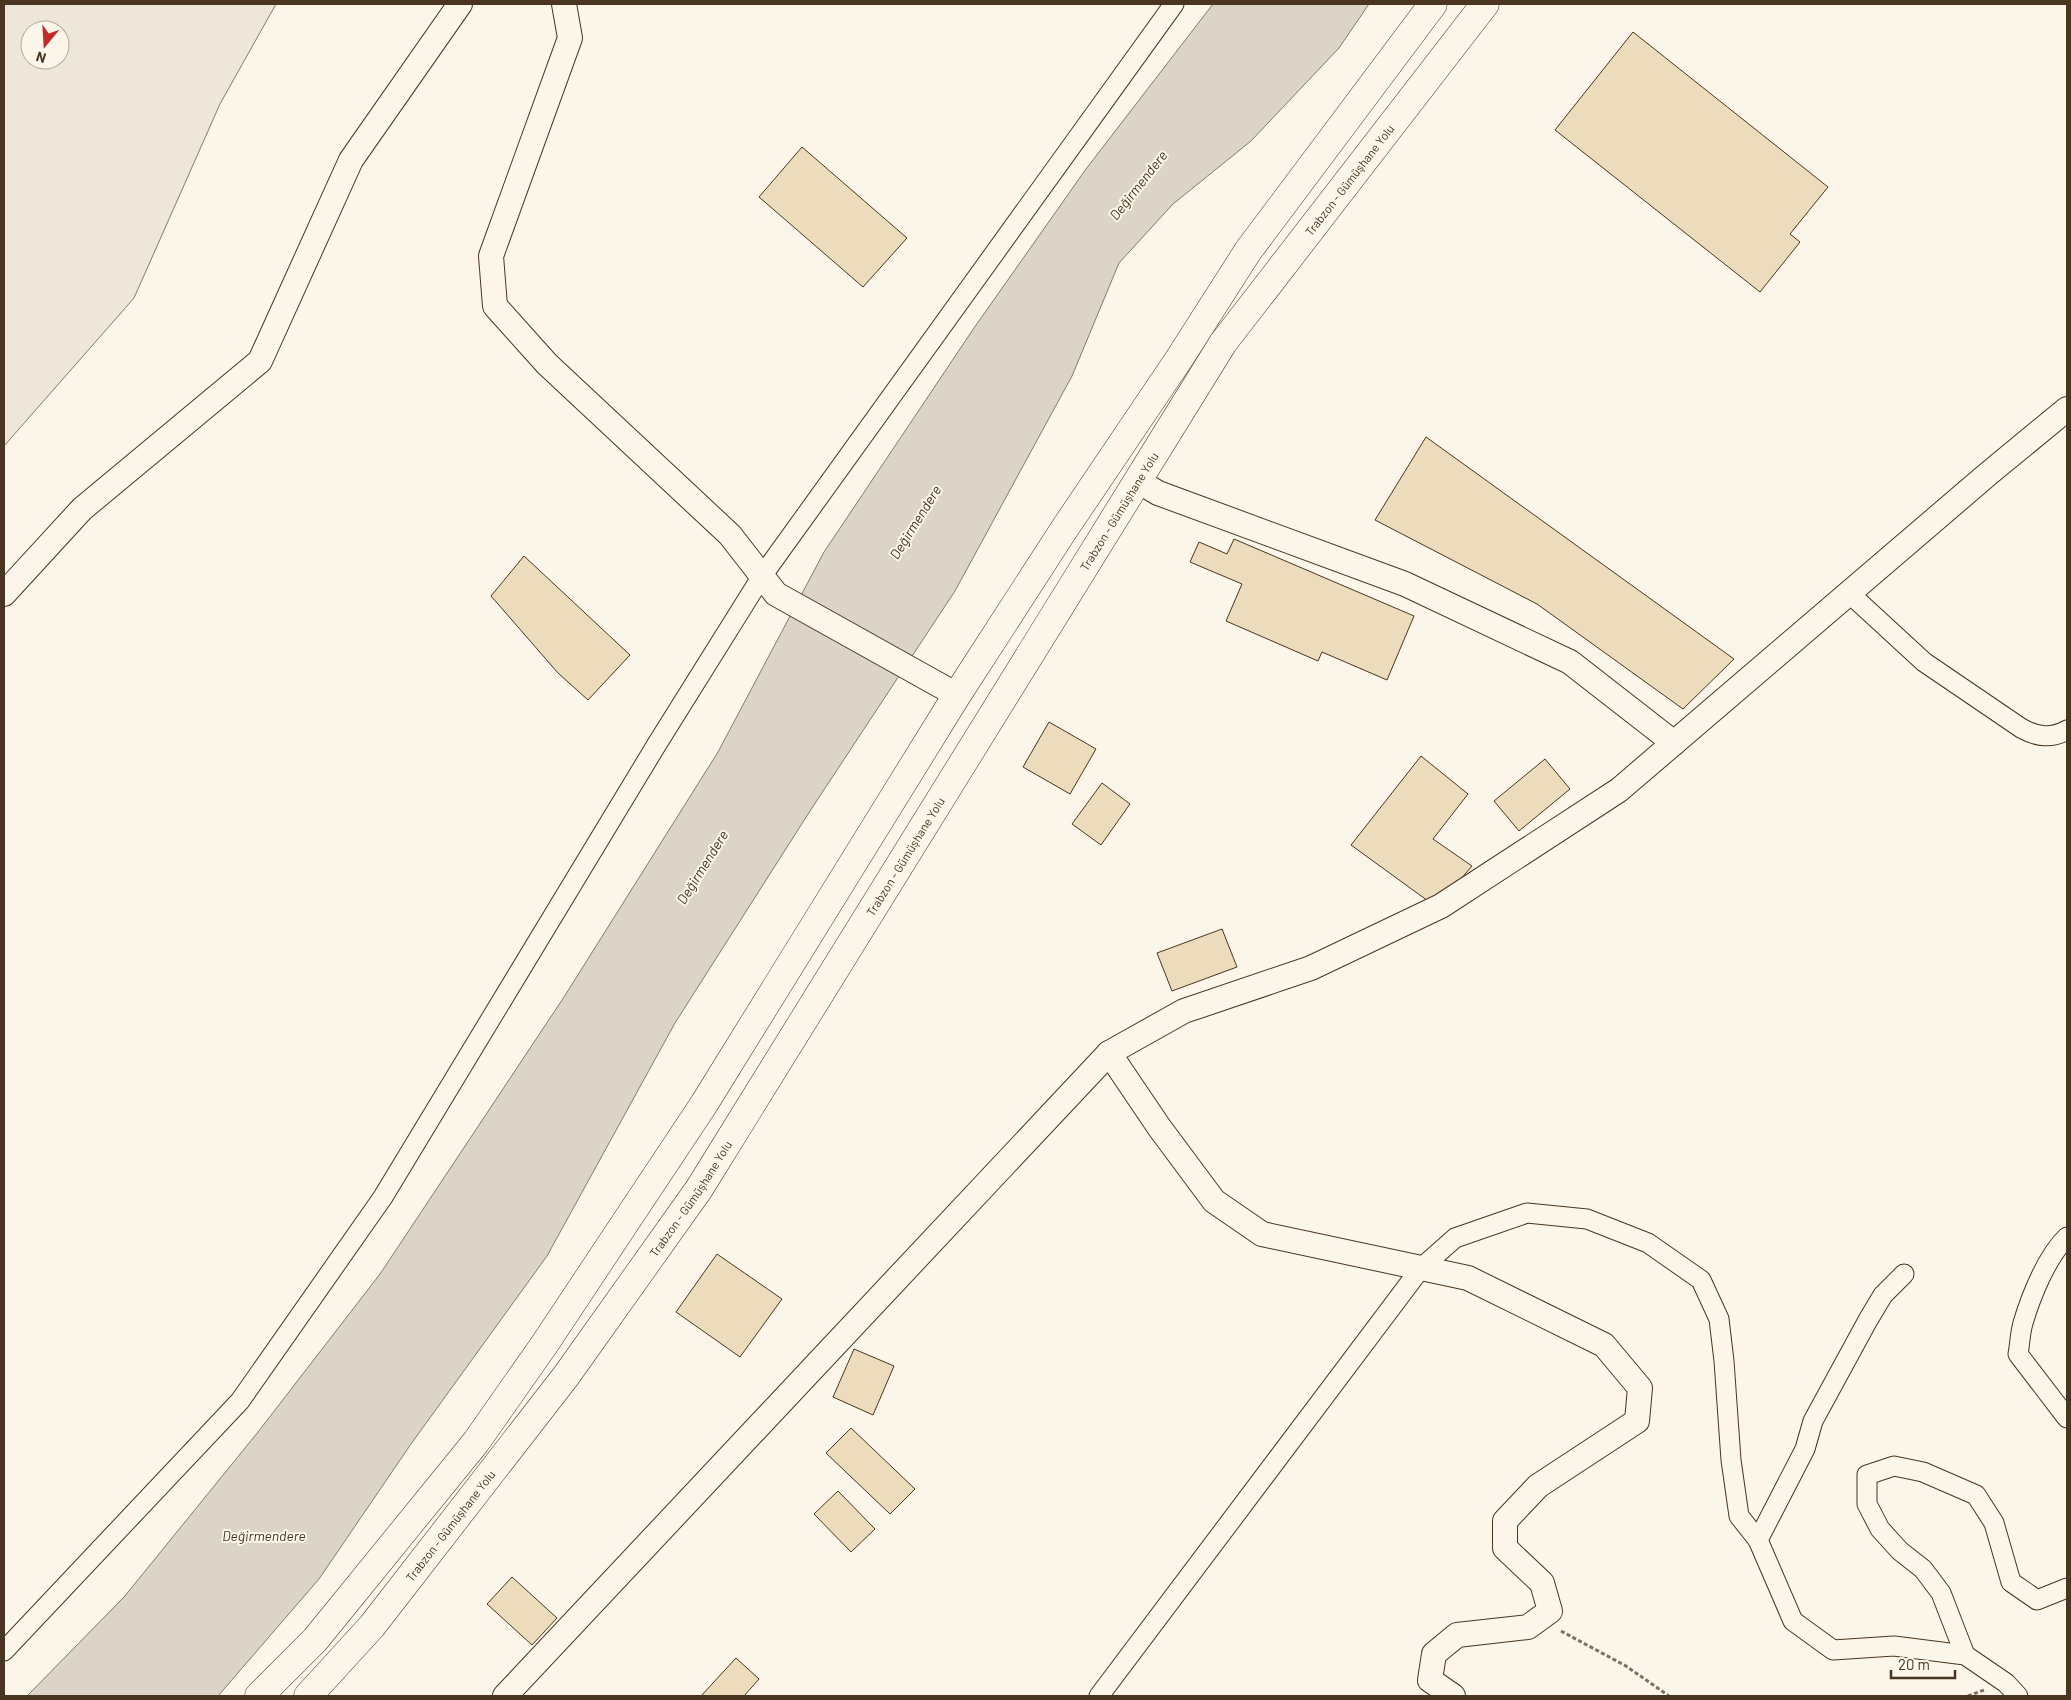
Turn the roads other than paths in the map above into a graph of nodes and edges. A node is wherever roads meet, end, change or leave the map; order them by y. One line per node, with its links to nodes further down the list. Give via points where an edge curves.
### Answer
1 (460, 4): 10 (street, via 351,160 260,361 82,509)
2 (564, 4): 8 (street, via 570,38 491,256 495,306 547,364 730,536)
3 (1174, 4): 8 (street)
4 (1433, 4): 11 (highway, via 1248,251)
5 (1485, 4): 7 (highway, Trabzon - Gümüşhane Yolu, via 1223,342)
6 (2067, 409): 9 (street)
7 (1138, 481): 13 (street, via 1158,492 1405,584 1570,662); 24 (highway, Trabzon - Gümüşhane Yolu, via 699,1189 566,1376 372,1626)
8 (769, 585): 11 (street); 21 (street, via 652,753 383,1197 240,1401)
9 (1849, 593): 12 (street, via 1924,662 2021,728 2033,734 2057,736); 13 (street)
10 (4, 594)
11 (957, 695): 23 (highway, via 704,1104 538,1354 476,1442 334,1618)
12 (2067, 730)
13 (1674, 743): 14 (street, via 1619,790 1441,906 1311,968 1184,1011)
14 (1109, 1053): 16 (street, via 1214,1201 1262,1234); 25 (street)
15 (2067, 1237): 18 (street, via 2056,1247 2032,1298 2022,1325 2018,1354)
16 (1421, 1268): 19 (street, via 1455,1238 1527,1213 1586,1219 1648,1243 1701,1280 1719,1319 1739,1516); 26 (street); 27 (street, via 1468,1278 1604,1346 1640,1388 1637,1421 1538,1486 1505,1521 1505,1548 1542,1583 1550,1611 1528,1627 1457,1635 1434,1654 1430,1680)
17 (1904, 1274): 19 (street, via 1883,1295 1868,1320 1813,1422 1804,1449)
18 (2067, 1418)
19 (1758, 1540): 22 (street, via 1793,1621 1833,1650 1894,1646)
20 (2067, 1588): 22 (street, via 2037,1600 2011,1582 1994,1523 1976,1495 1922,1472 1894,1466 1867,1475 1867,1504 1880,1529 1923,1569 1941,1593)
21 (4, 1651)
22 (1965, 1655): 28 (street, via 2006,1683)
23 (259, 1696)
24 (308, 1696)
25 (505, 1696)
26 (1099, 1696)
27 (1453, 1696)
28 (2018, 1696)

